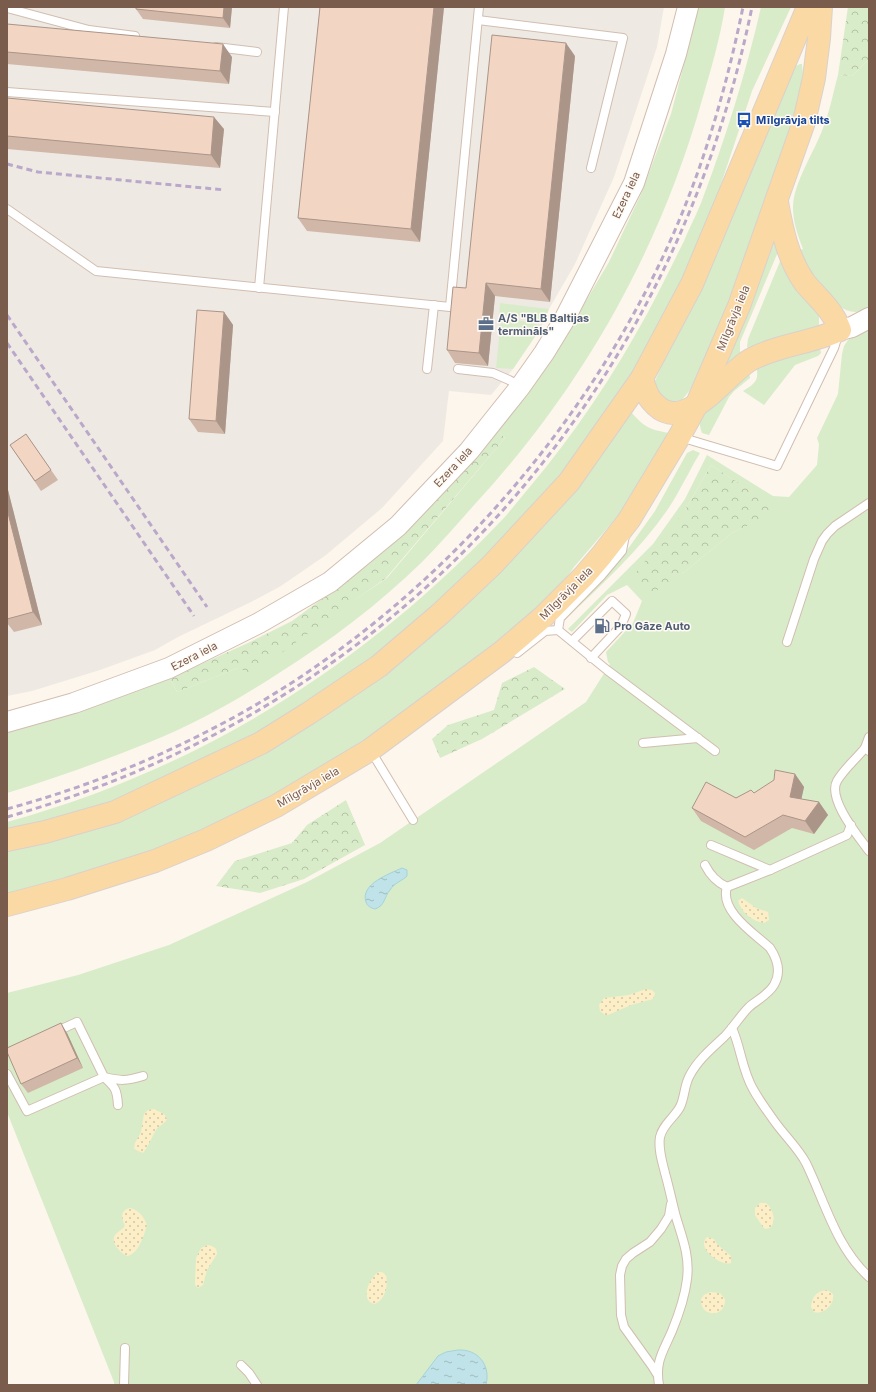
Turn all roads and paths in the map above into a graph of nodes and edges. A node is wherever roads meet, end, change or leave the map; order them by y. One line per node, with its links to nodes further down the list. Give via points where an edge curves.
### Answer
1 (284, 7): 12 (lane)
2 (479, 7): 7 (lane)
3 (688, 7): 23 (street, Ezera iela, via 676,54 634,182 563,322)
4 (808, 7): 22 (main road, via 692,284)
5 (821, 7): 14 (main road, Mīlgrāvja iela, via 814,78 804,122)
6 (7, 8): 8 (lane, via 89,30)
7 (478, 20): 13 (lane, via 623,38); 17 (lane, via 450,307)
8 (142, 37)
9 (211, 46): 10 (lane)
10 (257, 52)
11 (7, 92): 12 (lane)
12 (275, 112): 16 (lane)
13 (591, 168)
14 (777, 200): 19 (main road, via 782,229 796,267 804,282 833,316); 24 (main road, Mīlgrāvja iela, via 740,306)
15 (7, 209): 16 (lane, via 96,271)
16 (259, 288): 17 (lane)
17 (434, 305): 20 (lane)
18 (869, 318): 19 (street)
19 (840, 330): 24 (main road, via 750,361); 25 (lane, via 834,348 777,466)
20 (427, 369)
21 (458, 369): 23 (lane, via 493,373)
22 (642, 378): 24 (main road, via 650,399 662,411 681,413); 46 (main road, via 569,482 486,570 440,614 379,666 261,743 115,812)
23 (520, 387): 35 (street, Ezera iela, via 469,451 398,526 330,582 258,623 169,668 74,703)
24 (696, 406): 25 (main road, Mīlgrāvja iela)
25 (679, 437): 27 (main road, Mīlgrāvja iela)
26 (869, 503): 30 (lane, via 835,526 822,541 811,566)
27 (629, 520): 28 (lane, via 622,551 560,618); 34 (main road, Mīlgrāvja iela, via 602,556 560,601 502,652)
28 (558, 630): 29 (lane); 31 (lane, via 545,631)
29 (572, 641): 32 (lane); 32 (lane, via 612,601 626,614 621,626)
30 (787, 642)
31 (512, 657)
32 (591, 658): 37 (lane)
33 (493, 669): 34 (lane)
34 (464, 680): 39 (main road, Mīlgrāvja iela)
35 (7, 722)
36 (869, 737): 41 (lane)
37 (698, 738): 38 (lane); 40 (lane)
38 (643, 743)
39 (370, 750): 42 (lane); 52 (main road, Mīlgrāvja iela, via 276,806 206,840 155,861)
40 (715, 751)
41 (868, 751): 43 (lane, via 858,757 838,780 835,790 838,804)
42 (413, 820)
43 (851, 825): 44 (lane); 45 (lane)
44 (847, 834): 45 (lane); 50 (lane)
45 (857, 834): 48 (lane)
46 (7, 840)
47 (711, 845): 50 (lane)
48 (869, 852)
49 (705, 865): 51 (lane, via 713,878)
50 (770, 870): 51 (lane)
51 (727, 887): 53 (lane, via 726,898 733,912 770,948 777,960 778,971 771,989 751,1006)
52 (7, 905)
53 (732, 1028): 59 (lane, via 695,1065 686,1082 680,1107 662,1132 660,1149); 60 (lane, via 753,1089 774,1122 802,1156 842,1243 855,1263)
54 (49, 1034): 57 (lane, via 77,1022)
55 (7, 1074): 57 (lane, via 27,1111)
56 (143, 1076): 57 (lane, via 128,1081)
57 (104, 1077): 58 (lane, via 115,1087)
58 (118, 1105)
59 (672, 1201): 63 (lane, via 686,1250 688,1277 680,1312 661,1354); 63 (lane, via 669,1216 661,1229 650,1242 626,1259 620,1270 622,1322)
60 (869, 1277)
61 (125, 1348): 64 (lane)
62 (241, 1365): 65 (lane)
63 (657, 1374): 66 (lane)
64 (124, 1385)
65 (257, 1385)
66 (659, 1385)

